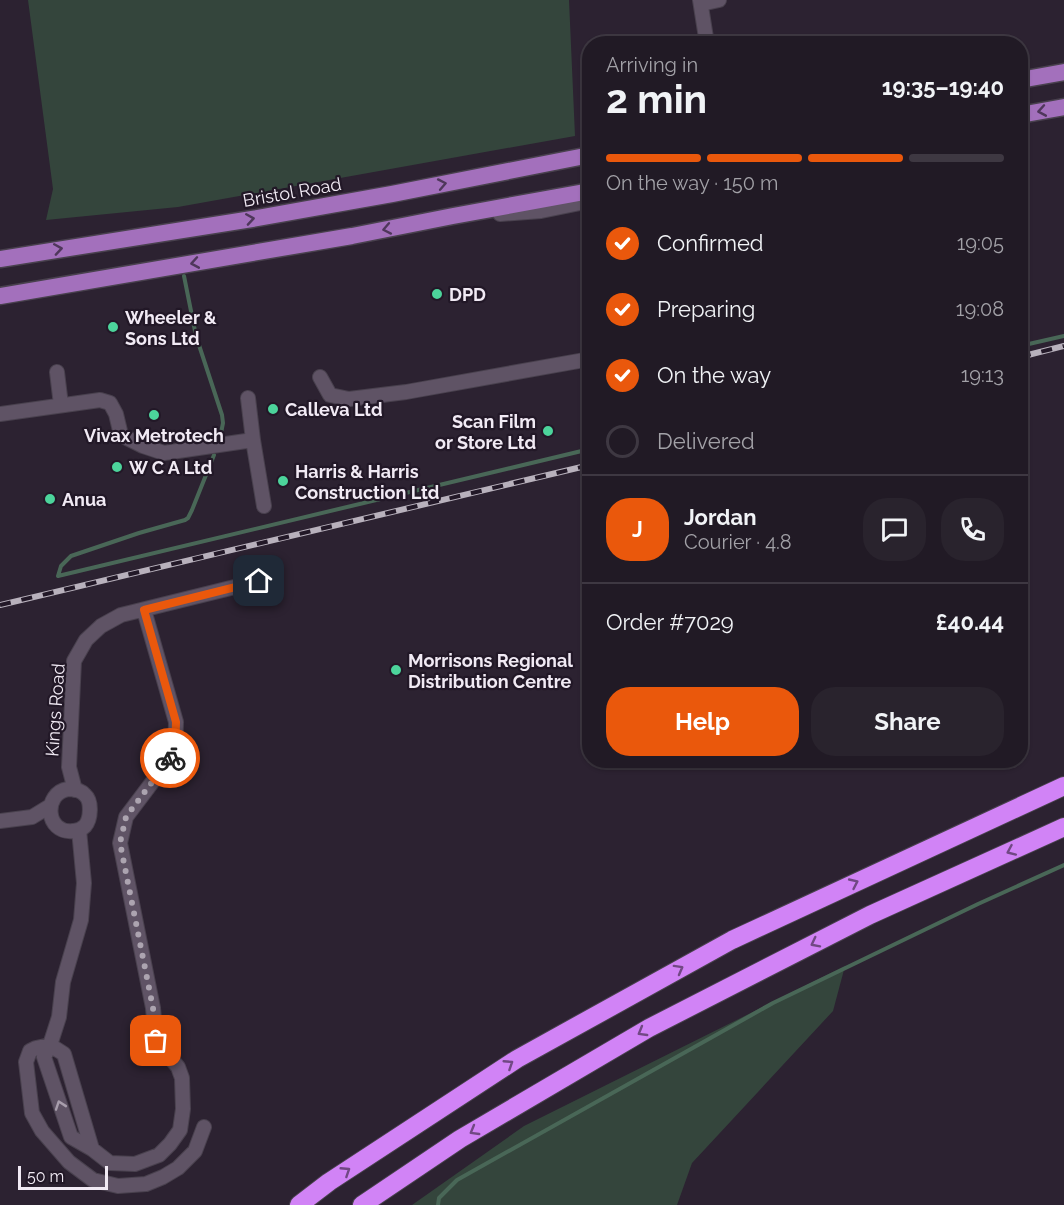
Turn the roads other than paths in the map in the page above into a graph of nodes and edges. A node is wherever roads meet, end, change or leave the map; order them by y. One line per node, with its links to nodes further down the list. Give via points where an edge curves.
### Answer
1 (719, 0): 2 (street)
2 (701, 2): 3 (street)
3 (706, 36)
4 (1064, 72): 5 (main road)
5 (1028, 79)
6 (1064, 107): 7 (main road, one-way to 7)
7 (1028, 114)
8 (582, 153): 10 (street)
9 (582, 156): 10 (main road, Bristol Road)
10 (570, 158): 14 (main road, Bristol Road, one-way to 10, via 275,215)
11 (582, 192): 13 (main road)
12 (582, 203): 13 (street, via 541,211)
13 (433, 220): 15 (main road, one-way to 15)
14 (0, 259)
15 (49, 288): 16 (main road); 17 (street, via 24,300)
16 (0, 296)
17 (0, 304)
18 (582, 360): 20 (street, via 349,399 330,395)
19 (57, 372): 22 (street)
20 (320, 377)
21 (248, 398): 24 (street)
22 (61, 405): 23 (street); 24 (street, via 100,400 110,403 121,435 164,453)
23 (0, 414)
24 (253, 440): 25 (street)
25 (264, 506)
26 (259, 581): 27 (street, Kings Road)
27 (144, 610): 29 (street, Kings Road, via 121,615 101,626 86,640 74,662); 34 (street, via 176,722 175,752 126,817 120,843 156,1041 178,1067 182,1078 180,1130 170,1144 159,1155 135,1164 110,1163 92,1149 64,1054)
28 (1064, 786): 36 (highway, one-way to 28, via 517,1059 732,940)
29 (68, 790): 30 (street, via 55,797); 33 (street, via 84,793 90,815 86,825)
30 (51, 813): 31 (street); 33 (street, via 58,828)
31 (0, 821)
32 (1064, 827): 37 (highway, one-way to 37, via 870,915 650,1028 460,1139)
33 (72, 831): 34 (street, via 81,855 84,883 81,920)
34 (50, 1045): 35 (street, via 30,1051 26,1062 32,1113 69,1162 93,1180 118,1186 146,1184 163,1177 195,1151)
35 (204, 1127)
36 (299, 1205)
37 (362, 1205)

